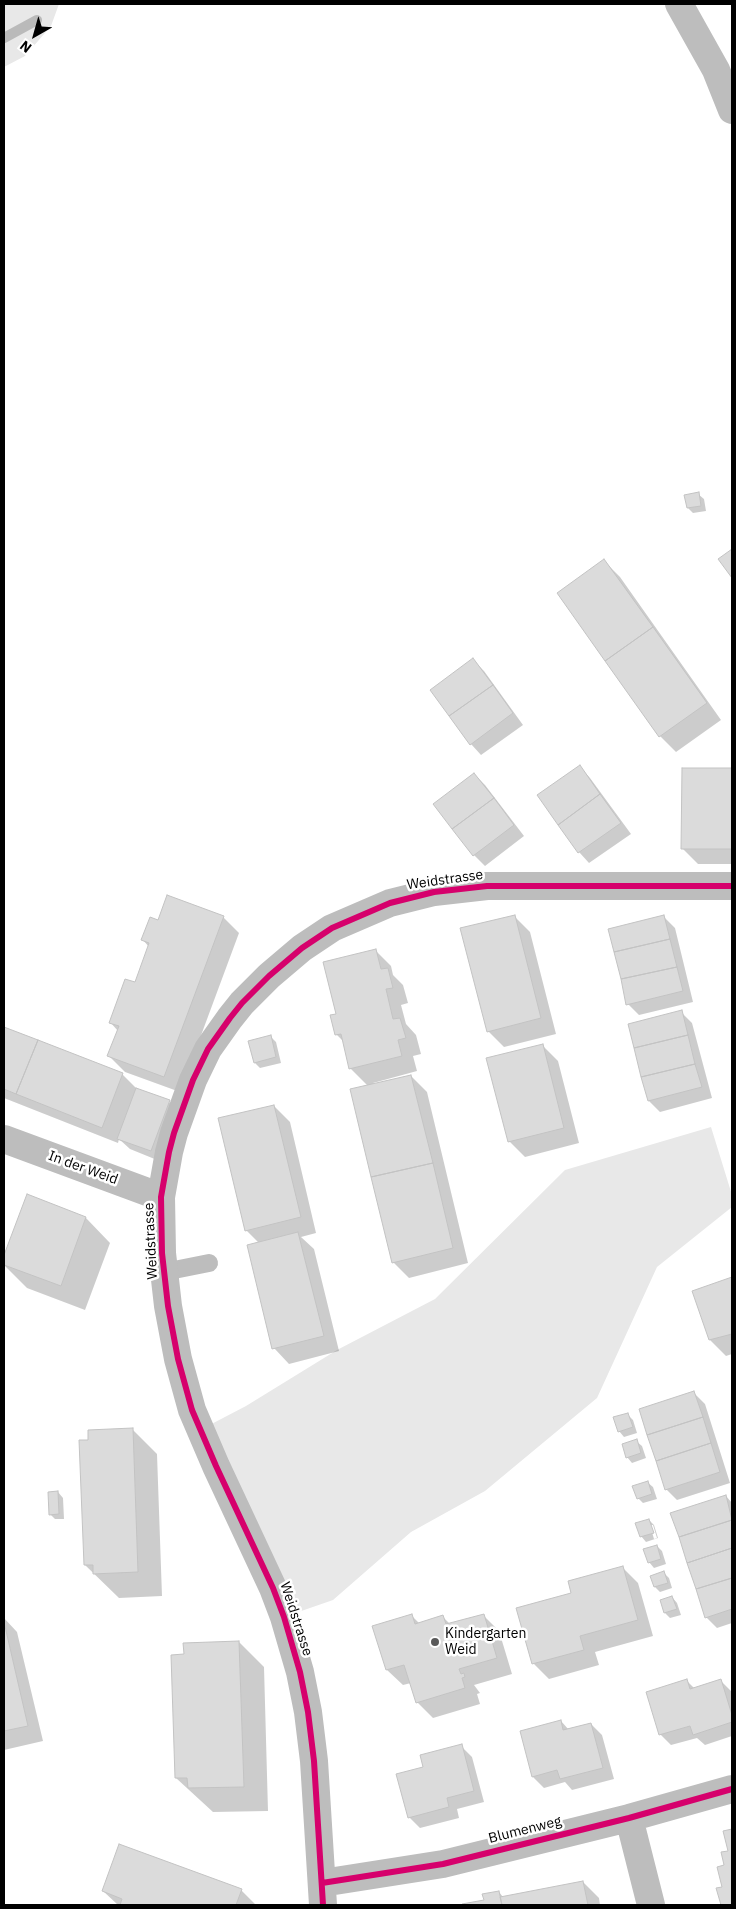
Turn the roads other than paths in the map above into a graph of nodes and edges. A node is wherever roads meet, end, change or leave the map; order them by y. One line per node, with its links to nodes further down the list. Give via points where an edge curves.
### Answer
1 (679, 4): 2 (street, via 716,70)
2 (732, 110)
3 (732, 886): 5 (street, Weidstrasse, via 466,887 398,900 332,928 262,983 218,1034 197,1072 179,1116)
4 (4, 1139): 5 (street, In der Weid)
5 (162, 1197): 7 (street, Weidstrasse)
6 (209, 1263): 7 (lane)
7 (164, 1272): 10 (street, Weidstrasse, via 173,1334 192,1410 273,1588 300,1672 312,1735)
8 (732, 1789): 9 (street, Blumenweg)
9 (629, 1818): 10 (street, Blumenweg); 11 (street)
10 (322, 1894)
11 (651, 1905)

